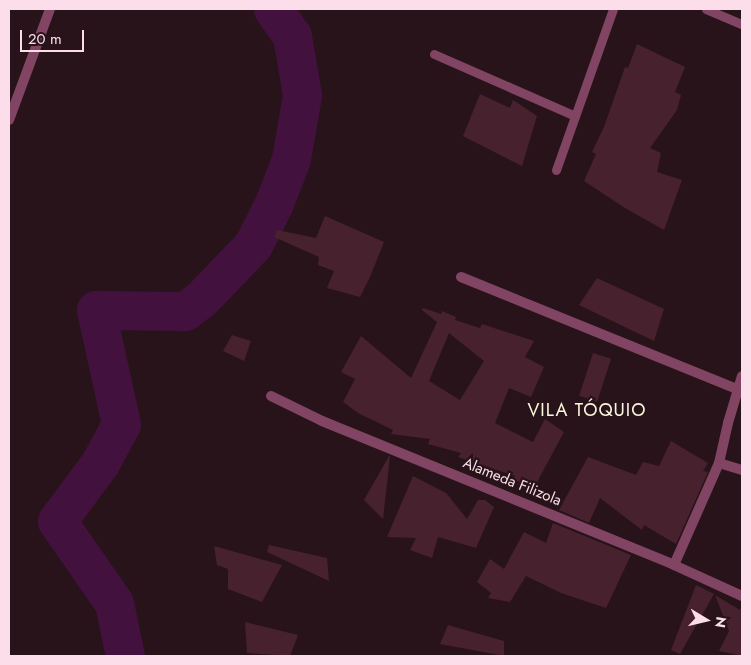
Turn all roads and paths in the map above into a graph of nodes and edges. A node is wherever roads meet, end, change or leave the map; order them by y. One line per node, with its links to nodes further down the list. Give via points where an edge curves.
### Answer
1 (50, 9): 7 (street)
2 (613, 9): 6 (lane)
3 (706, 9): 4 (lane)
4 (742, 24)
5 (434, 54): 6 (lane)
6 (575, 116): 8 (lane)
7 (9, 120)
8 (556, 170)
9 (461, 277): 11 (street)
10 (742, 376): 11 (street)
11 (737, 389): 13 (street)
12 (271, 396): 15 (street, Alameda Filizola, via 322,421)
13 (719, 463): 14 (street); 15 (street)
14 (742, 470)
15 (674, 565): 16 (street, Alameda Filizola)
16 (742, 596)

